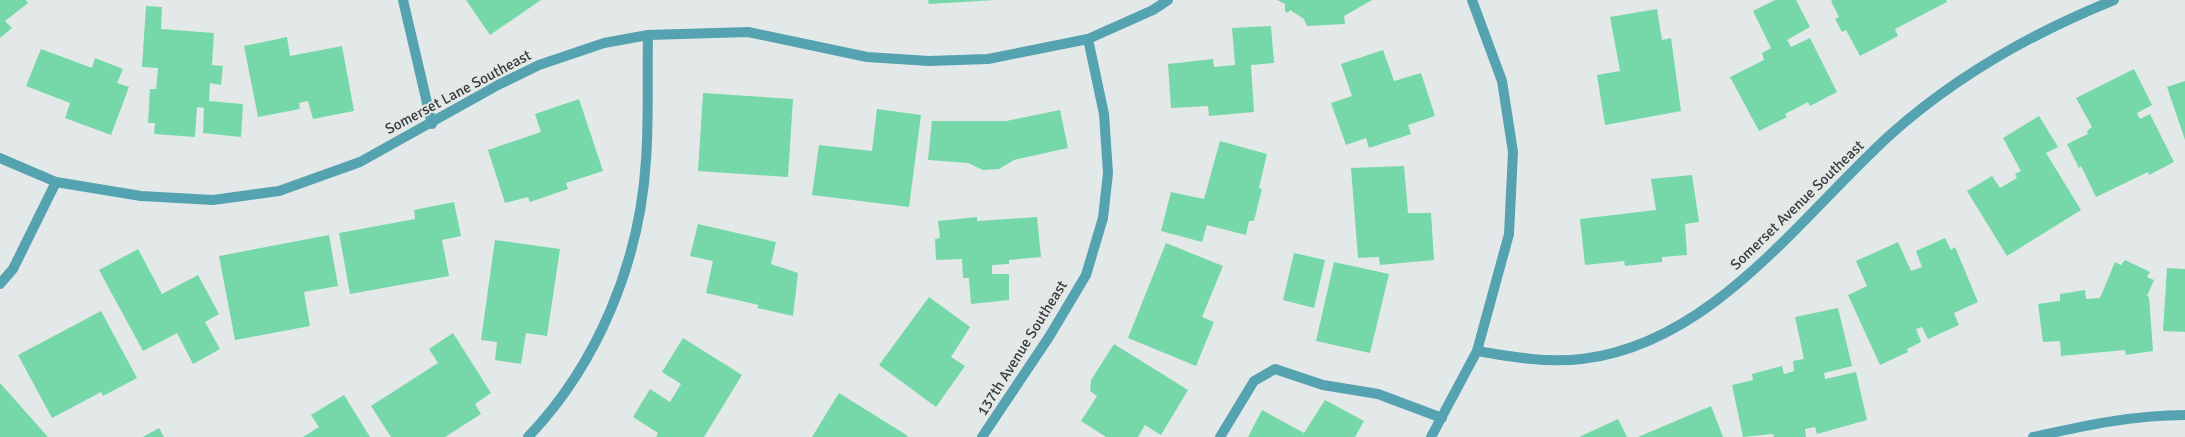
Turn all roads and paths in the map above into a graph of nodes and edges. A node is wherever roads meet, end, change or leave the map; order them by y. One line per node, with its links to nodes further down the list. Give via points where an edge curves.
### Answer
1 (403, 0): 7 (street)
2 (1168, 0): 6 (street, Somerset Lane Southeast)
3 (1472, 0): 11 (street, via 1502,81 1513,152 1509,234)
4 (2114, 0): 11 (street, Somerset Avenue Southeast, via 2063,21 1997,56 1944,92 1890,135 1733,287 1680,327 1627,349 1583,359 1535,360)
5 (648, 35): 6 (street, Somerset Lane Southeast, via 748,32 867,57 929,61 988,59); 7 (street, Somerset Lane Southeast, via 604,43 539,65); 14 (street, via 646,160 639,219 620,287 589,353 553,411)
6 (1088, 39): 15 (street, 137th Avenue Southeast, via 1104,114 1108,173 1103,218 1086,275)
7 (432, 124): 9 (street, Somerset Lane Southeast, via 360,162 279,191 213,200 141,196)
8 (0, 158): 9 (street, Somerset Lane Southeast)
9 (56, 182): 10 (street, via 12,269)
10 (0, 284)
11 (1477, 351): 13 (street)
12 (2185, 415): 18 (street, via 2152,415 2100,422)
13 (1442, 418): 16 (street, via 1378,394 1322,385 1275,369 1254,381); 17 (street)
14 (528, 437)
15 (982, 437)
16 (1220, 437)
17 (1431, 437)
18 (2033, 437)

